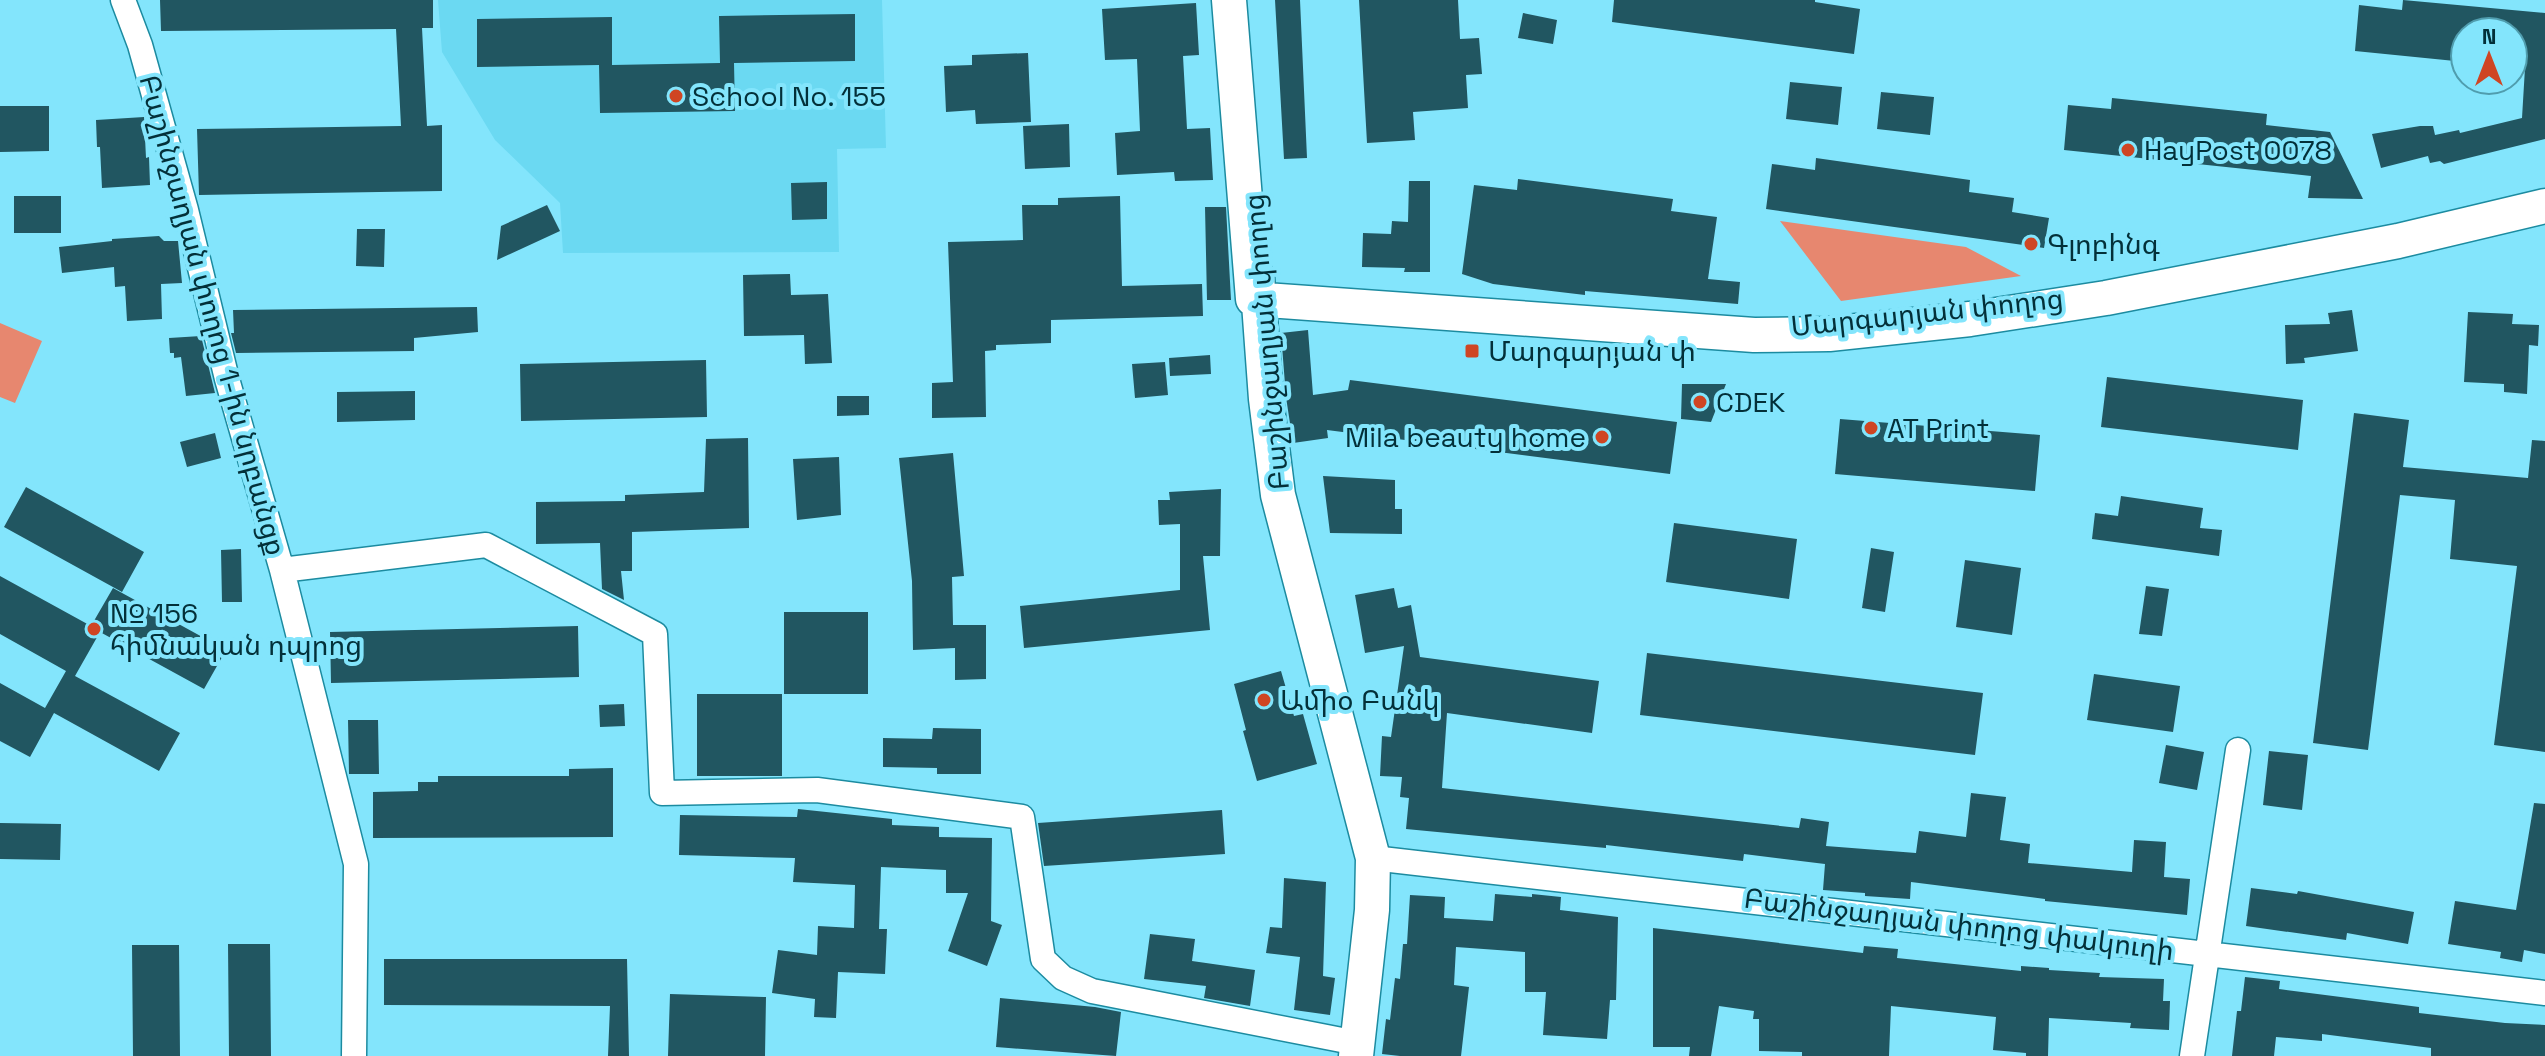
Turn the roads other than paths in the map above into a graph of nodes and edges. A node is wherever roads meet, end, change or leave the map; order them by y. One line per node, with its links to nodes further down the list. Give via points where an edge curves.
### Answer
1 (123, 0): 7 (street, Բաշինջաղյան փողոց 1-ին նրբանցք, via 140,45)
2 (1229, 0): 6 (main road, Բաշինջաղյան փողոց)
3 (1241, 0): 6 (main road, Բաշինջաղյան փողոց)
4 (2545, 199): 6 (main road, Մարգարյան փողոց, via 2346,246 2096,293 1824,328 1754,329)
5 (2545, 206): 6 (main road, Մարգարյան փողոց, via 2385,244 2106,298 1829,334 1754,335)
6 (1255, 296): 9 (main road, Բաշինջաղյան փողոց, via 1278,495)
7 (282, 570): 12 (street, via 486,545 655,634 662,793 817,790 1022,817 1043,959 1063,978 1092,991); 13 (street, Բաշինջաղյան փողոց 1-ին նրբանցք, via 356,864)
8 (2238, 750): 10 (street)
9 (1373, 858): 10 (street, Բաշինջաղյան փողոց փակուղի); 12 (main road, Բաշինջաղյան փողոց)
10 (2207, 953): 11 (street, Բաշինջաղյան փողոց փակուղի); 14 (street)
11 (2545, 993)
12 (1356, 1049)
13 (354, 1056)
14 (2192, 1056)

